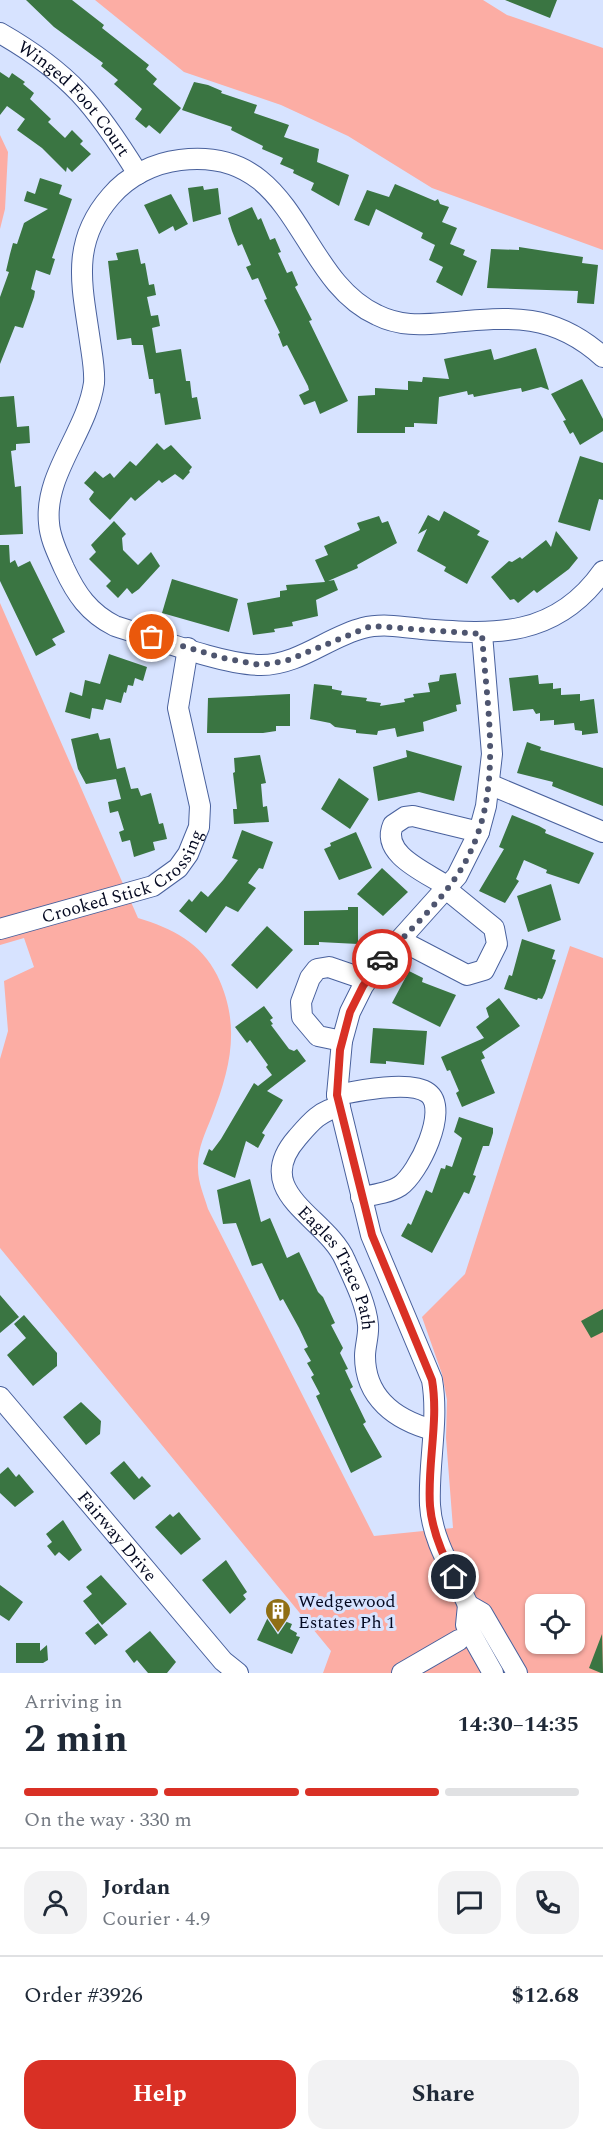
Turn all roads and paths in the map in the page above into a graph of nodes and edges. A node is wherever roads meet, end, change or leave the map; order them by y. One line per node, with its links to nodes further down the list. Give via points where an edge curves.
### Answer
1 (0, 33): 2 (street, Winged Foot Court, via 77,87)
2 (138, 174): 3 (street, via 164,163 203,159 252,175 285,204 341,289 379,316 416,325 521,318 561,328); 6 (street, via 102,206 84,245 82,291 94,380 86,415 50,497 48,522 58,555 89,609 115,626)
3 (603, 357)
4 (603, 572): 5 (street, via 557,613 518,630)
5 (482, 634): 6 (street, via 371,626 286,661 260,665); 7 (street, via 492,754)
6 (188, 648): 11 (street, Crooked Stick Crossing, via 178,708 200,806 199,827 189,854 178,868 153,886)
7 (489, 784): 8 (street); 9 (street)
8 (479, 832): 10 (street, via 464,866); 10 (street, via 413,816 393,825 390,839 395,851)
9 (603, 832)
10 (447, 888): 12 (street); 12 (street, via 494,928 497,944 484,970 467,975)
11 (0, 929)
12 (400, 940): 13 (street)
13 (367, 980): 14 (street, via 350,1012); 14 (street, via 329,967 318,969 310,978 301,1002 302,1017 318,1036)
14 (342, 1041): 15 (street)
15 (338, 1101): 16 (street); 16 (street, Eagles Trace Path, via 374,1088 421,1090 435,1102 436,1118 413,1175 396,1188); 18 (street, Eagles Trace Path, via 315,1117 288,1148 281,1170 284,1187 290,1199 340,1248 368,1322 366,1369 375,1393 399,1418)
16 (361, 1197): 18 (street, via 386,1272 432,1380)
17 (0, 1396): 21 (street, Fairway Drive, via 222,1661)
18 (433, 1430): 19 (street, via 432,1520)
19 (468, 1605): 23 (street, via 466,1625); 24 (street, via 482,1613)
20 (459, 1640): 22 (street)
21 (238, 1673)
22 (402, 1673)
23 (493, 1673)
24 (517, 1673)

